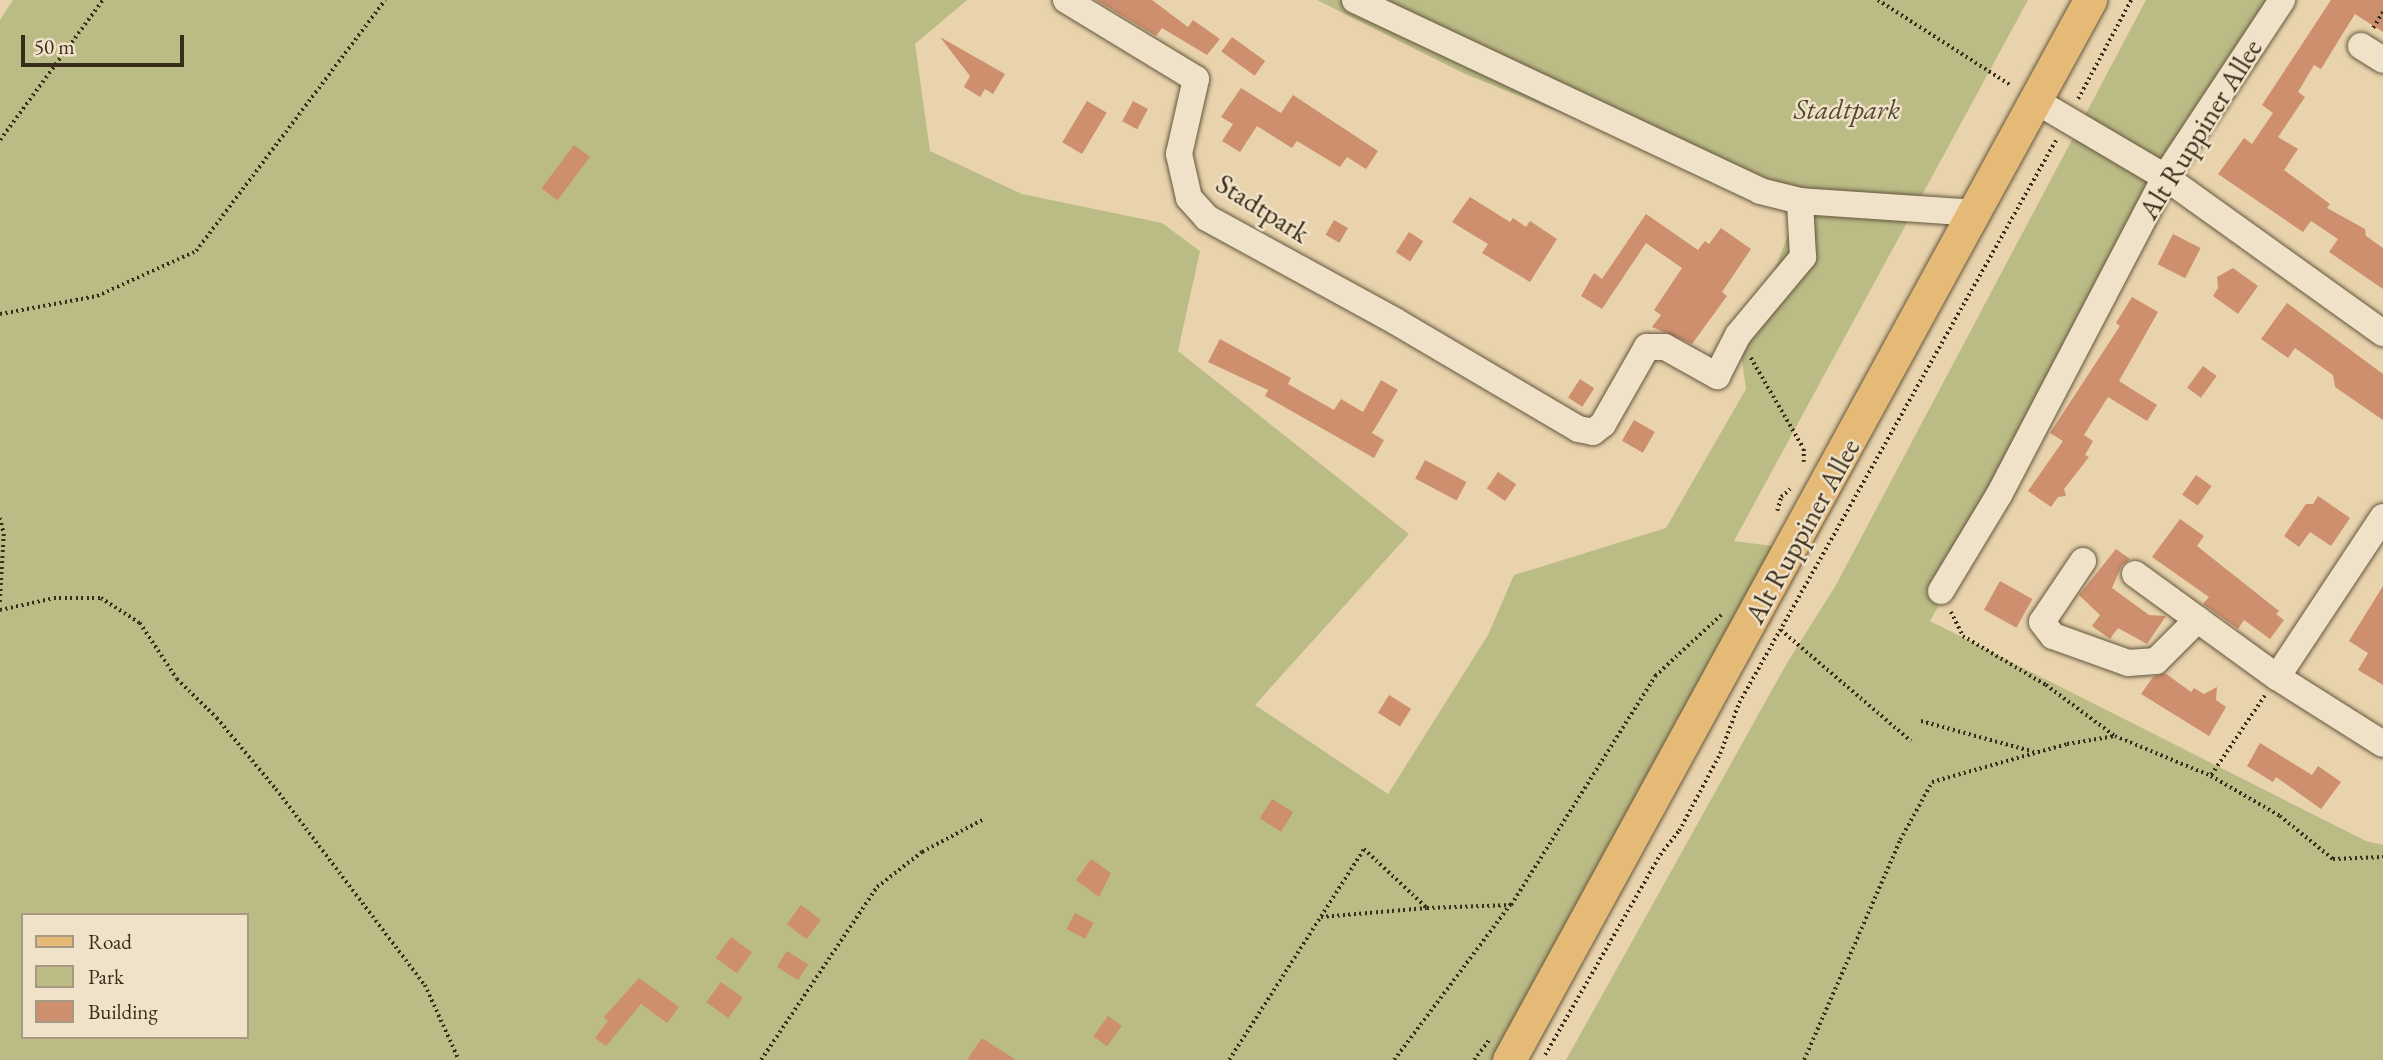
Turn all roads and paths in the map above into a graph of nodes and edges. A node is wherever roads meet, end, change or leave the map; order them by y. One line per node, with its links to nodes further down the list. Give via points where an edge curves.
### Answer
1 (103, 0): 11 (path)
2 (385, 0): 15 (path, via 196,251 97,296)
3 (1066, 0): 17 (street, Stadtpark, via 1196,79 1179,155 1189,198 1207,218 1578,429 1593,432 1603,424 1647,348 1665,347 1717,376)
4 (1355, 0): 13 (street, via 1760,191)
5 (1878, 0): 9 (path)
6 (2091, 0): 9 (main road, Alt Ruppiner Allee)
7 (2132, 0): 10 (path)
8 (2282, 0): 12 (street, Alt Ruppiner Allee)
9 (2036, 101): 10 (street); 14 (main road, Alt Ruppiner Allee)
10 (2068, 119): 12 (street); 30 (path)
11 (0, 140)
12 (2165, 177): 16 (street); 25 (street, Alt Ruppiner Allee, via 1999,495)
13 (1800, 201): 14 (street); 17 (street, via 1803,257)
14 (1975, 213): 47 (main road, Alt Ruppiner Allee)
15 (0, 314)
16 (2383, 333)
17 (1738, 335): 18 (path, via 1804,449)
18 (1803, 468)
19 (1795, 484): 21 (path, via 1781,497)
20 (0, 518): 26 (path, via 4,534)
21 (1774, 523)
22 (2380, 529): 31 (street)
23 (2083, 561): 29 (street, via 2042,622 2053,636 2128,663 2156,661)
24 (2135, 574): 29 (street)
25 (1941, 592): 33 (path, via 1963,636 2046,685)
26 (0, 603)
27 (0, 610): 43 (path, via 54,598 101,598 140,623 177,679 218,718 276,789 425,985)
28 (1723, 612): 40 (path, via 1655,676)
29 (2198, 619): 31 (street)
30 (1781, 630): 34 (path); 48 (path, via 1739,703 1720,754 1679,831 1660,855)
31 (2277, 677): 35 (street); 37 (path)
32 (1921, 720): 36 (path)
33 (2115, 736): 36 (path); 37 (path)
34 (1911, 741)
35 (2383, 744)
36 (2037, 753): 49 (path, via 1932,782 1900,840)
37 (2211, 776): 39 (path, via 2280,816 2333,859)
38 (984, 819): 44 (path, via 922,852 877,887)
39 (2383, 857)
40 (1511, 905): 41 (path); 46 (path)
41 (1427, 908): 42 (path); 42 (path, via 1364,849)
42 (1321, 917): 45 (path)
43 (459, 1060)
44 (761, 1060)
45 (1229, 1060)
46 (1394, 1060)
47 (1509, 1060)
48 (1543, 1060)
49 (1804, 1060)

